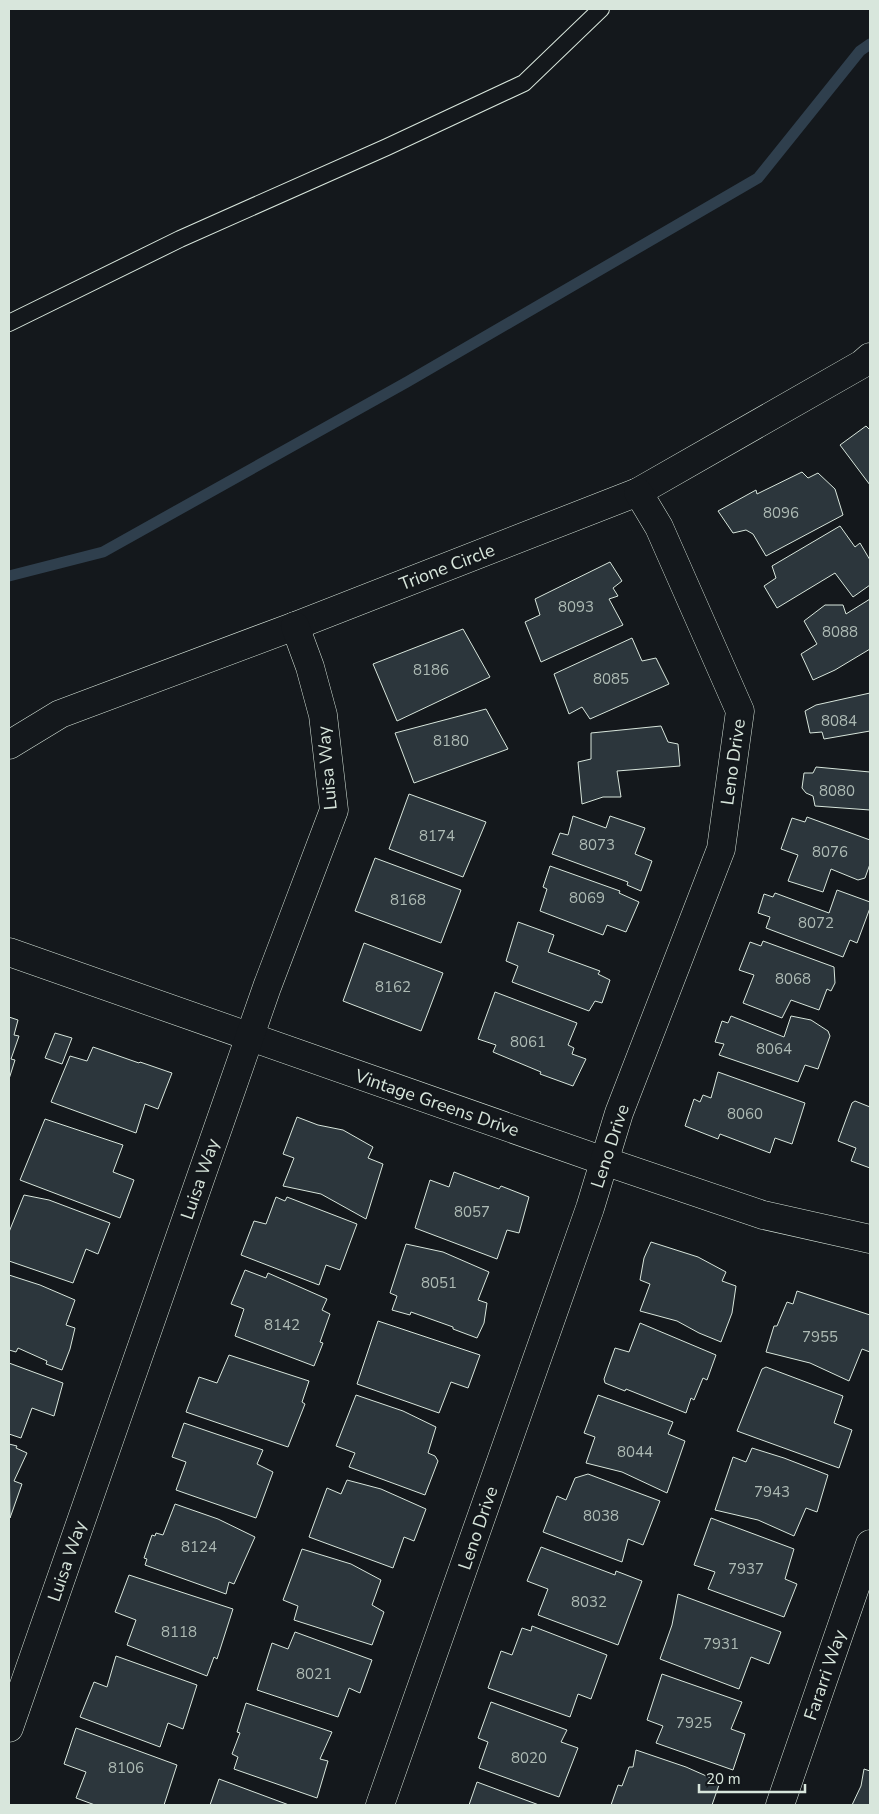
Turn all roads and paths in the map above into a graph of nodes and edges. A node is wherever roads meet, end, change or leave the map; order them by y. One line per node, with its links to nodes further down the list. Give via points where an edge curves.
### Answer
1 (601, 9): 2 (lane, via 524,83 180,239)
2 (9, 323)
3 (870, 357): 4 (street, Trione Circle)
4 (638, 492): 5 (street, Trione Circle); 9 (street, Leno Drive, via 659,527 740,711 721,849)
5 (295, 626): 6 (street, Trione Circle, via 60,714); 8 (street, Luisa Way, via 323,715 334,810)
6 (9, 744)
7 (9, 952): 8 (street, Vintage Greens Drive)
8 (251, 1037): 9 (street, Vintage Greens Drive); 12 (street, Luisa Way)
9 (604, 1161): 10 (street, Vintage Greens Drive, via 763,1215); 13 (street, Leno Drive, via 587,1218)
10 (870, 1239)
11 (870, 1544): 14 (street, Fararri Way)
12 (9, 1728)
13 (380, 1805)
14 (780, 1805)

